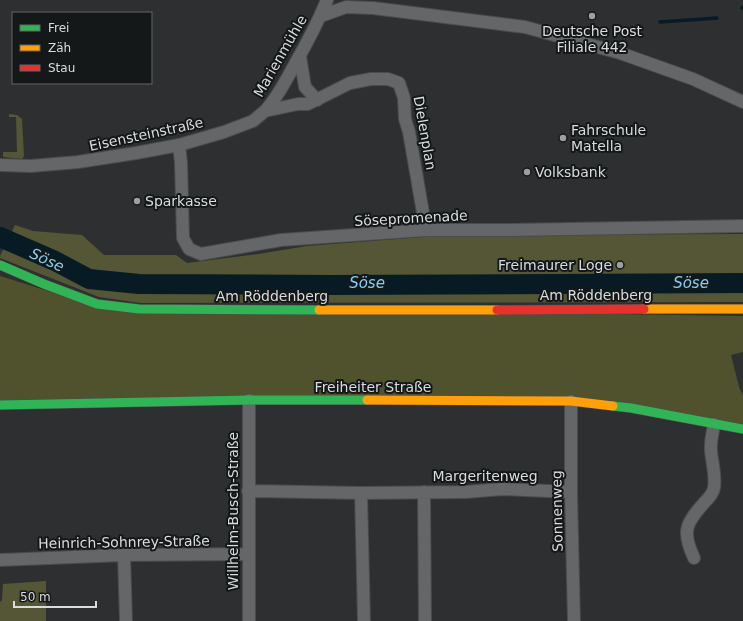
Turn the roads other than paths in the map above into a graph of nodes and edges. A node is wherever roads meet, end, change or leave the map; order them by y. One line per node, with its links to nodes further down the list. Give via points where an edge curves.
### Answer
1 (328, 0): 4 (street, Marienmühle)
2 (352, 0): 3 (street)
3 (373, 8): 4 (street, via 346,7); 8 (street, via 525,27 562,36 693,79)
4 (321, 16): 5 (street, Marienmühle)
5 (300, 56): 7 (street, via 305,87); 9 (street, Marienmühle)
6 (335, 90): 7 (street, Eisensteinstraße); 13 (street, Dielenplan, via 350,83 372,79 388,79 399,83)
7 (312, 102): 9 (street, Eisensteinstraße)
8 (743, 102)
9 (266, 111): 10 (street, Eisensteinstraße, via 253,121)
10 (179, 145): 11 (street, Eisensteinstraße, via 78,162 31,166); 13 (street, Sösepromenade, via 183,238 189,249 201,254 281,240)
11 (0, 165)
12 (743, 226): 13 (street, Sösepromenade)
13 (426, 230)
14 (0, 265): 15 (main road, Am Röddenberg, via 97,304 139,310)
15 (743, 309)
16 (249, 400): 17 (main road, Freiheiter Straße); 18 (main road, Freiheiter Straße); 21 (street, Willhelm-Busch-Straße)
17 (572, 401): 19 (main road, Freiheiter Straße, via 631,408); 23 (street, Sonnenweg)
18 (0, 405)
19 (714, 424): 20 (main road, Freiheiter Straße); 27 (street, via 711,451 715,474 714,488 689,523 688,544)
20 (743, 429)
21 (248, 492): 24 (street, Margeritenweg); 25 (street, Willhelm-Busch-Straße)
22 (424, 492): 23 (street, Margeritenweg, via 502,489); 24 (street, Margeritenweg); 32 (street, Margeritenweg)
23 (571, 492): 33 (street, Sonnenweg)
24 (361, 493): 31 (street)
25 (248, 554): 26 (street, Heinrich-Sohnrey-Straße); 30 (street, Willhelm-Busch-Straße)
26 (124, 555): 28 (street, Heinrich-Sohnrey-Straße); 29 (street)
27 (694, 558)
28 (0, 560)
29 (126, 621)
30 (249, 621)
31 (364, 621)
32 (425, 621)
33 (574, 621)

